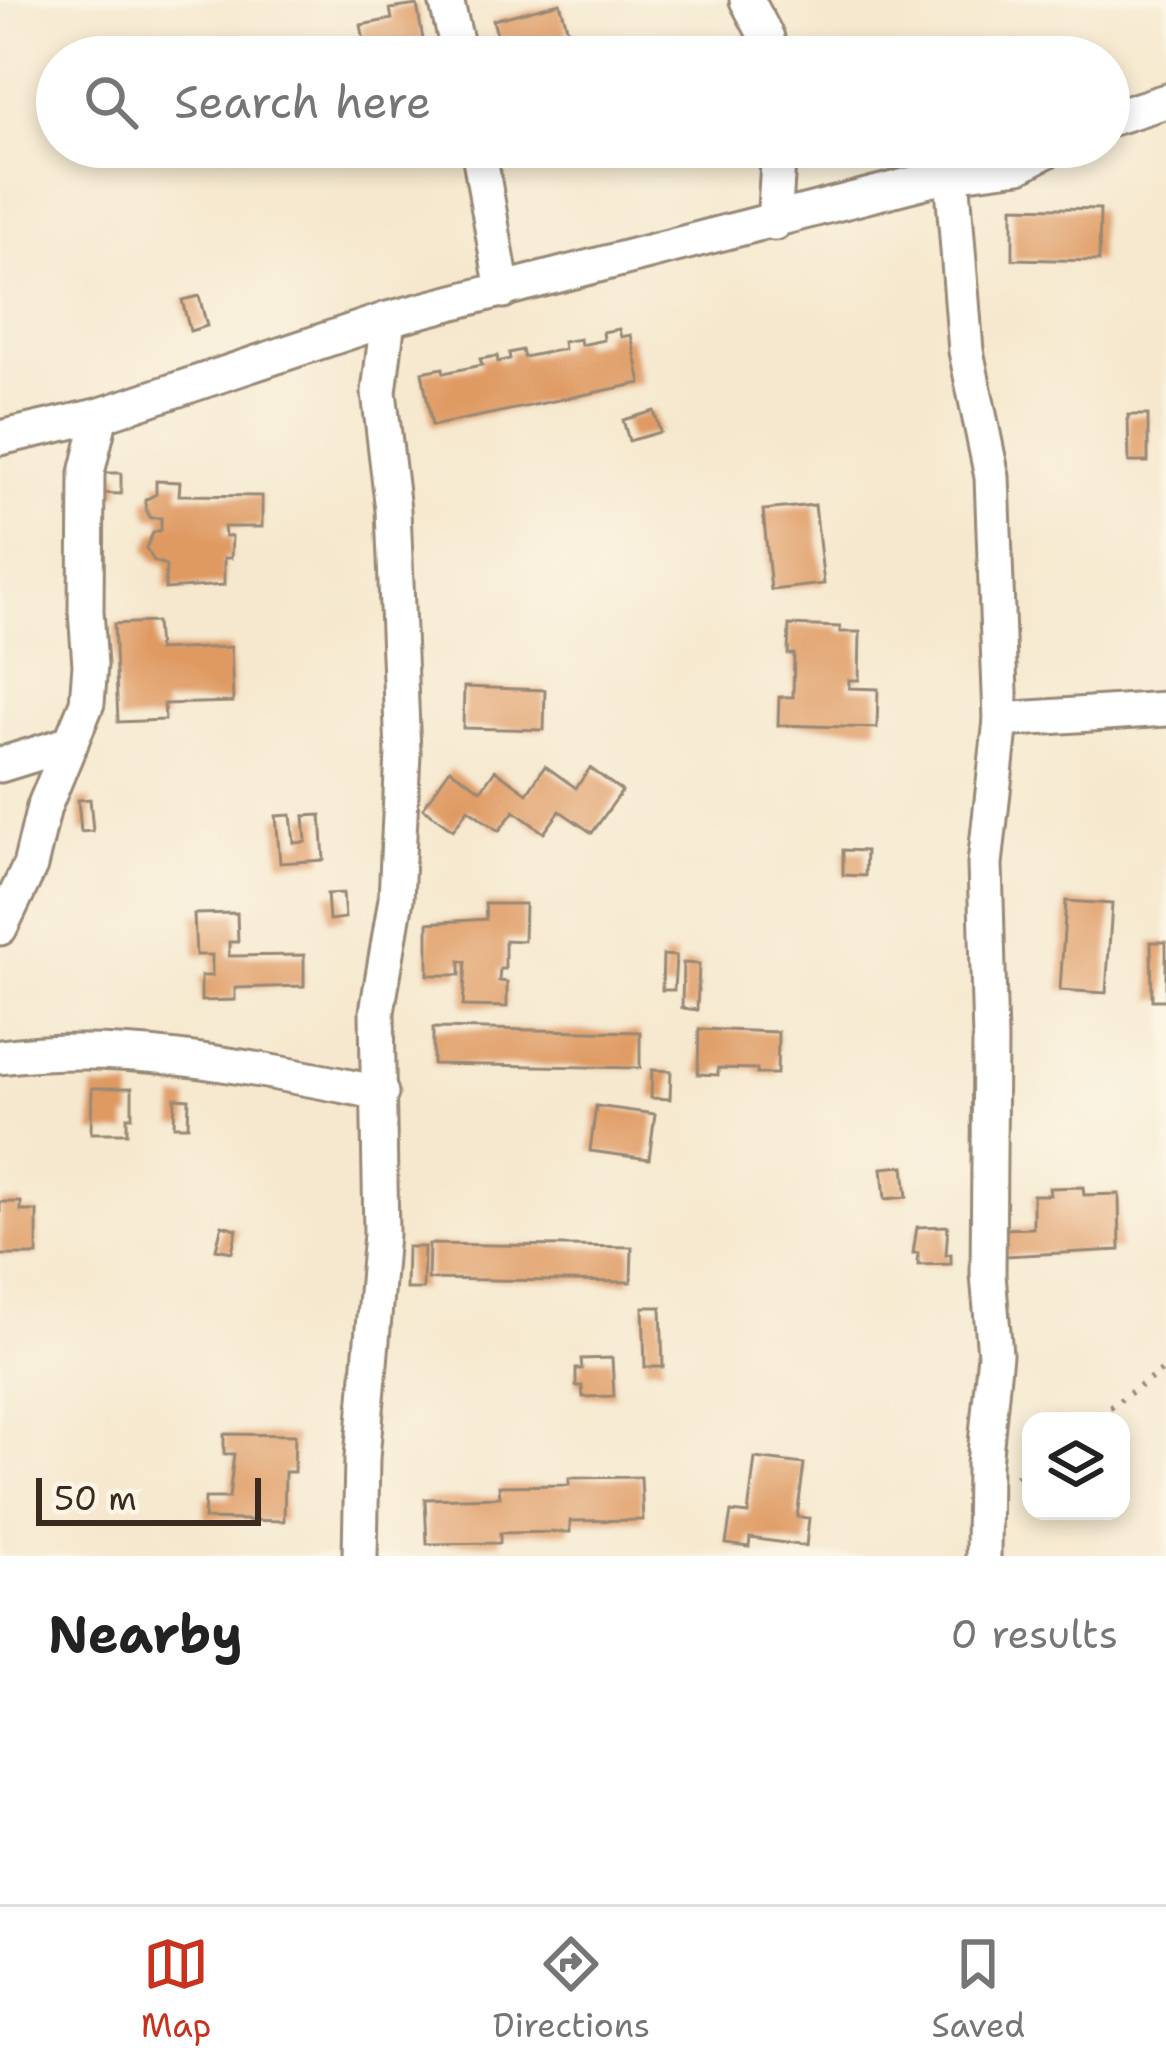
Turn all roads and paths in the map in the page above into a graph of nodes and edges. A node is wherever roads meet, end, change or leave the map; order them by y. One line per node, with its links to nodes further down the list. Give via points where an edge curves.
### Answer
1 (446, 0): 3 (street)
2 (747, 0): 4 (street)
3 (455, 36)
4 (765, 36)
5 (1166, 101): 6 (street)
6 (1130, 112)
7 (482, 168): 12 (street)
8 (778, 168): 11 (street)
9 (997, 168): 10 (street)
10 (952, 174): 11 (street); 17 (street, via 966,351 992,477)
11 (774, 223): 12 (street)
12 (502, 291): 13 (street)
13 (388, 319): 14 (street); 22 (street, via 379,392 393,510 403,753 396,899 377,1012)
14 (101, 416): 15 (street); 18 (street, via 88,473 87,703)
15 (0, 438)
16 (1166, 709): 17 (street)
17 (1001, 721): 26 (street, via 986,864 994,1354)
18 (71, 743): 19 (street); 20 (street)
19 (0, 765)
20 (0, 928)
21 (0, 1057): 22 (street, via 115,1052)
22 (381, 1093): 25 (street, via 381,1234)
23 (1166, 1368): 24 (path)
24 (1103, 1412)
25 (360, 1556)
26 (983, 1556)

